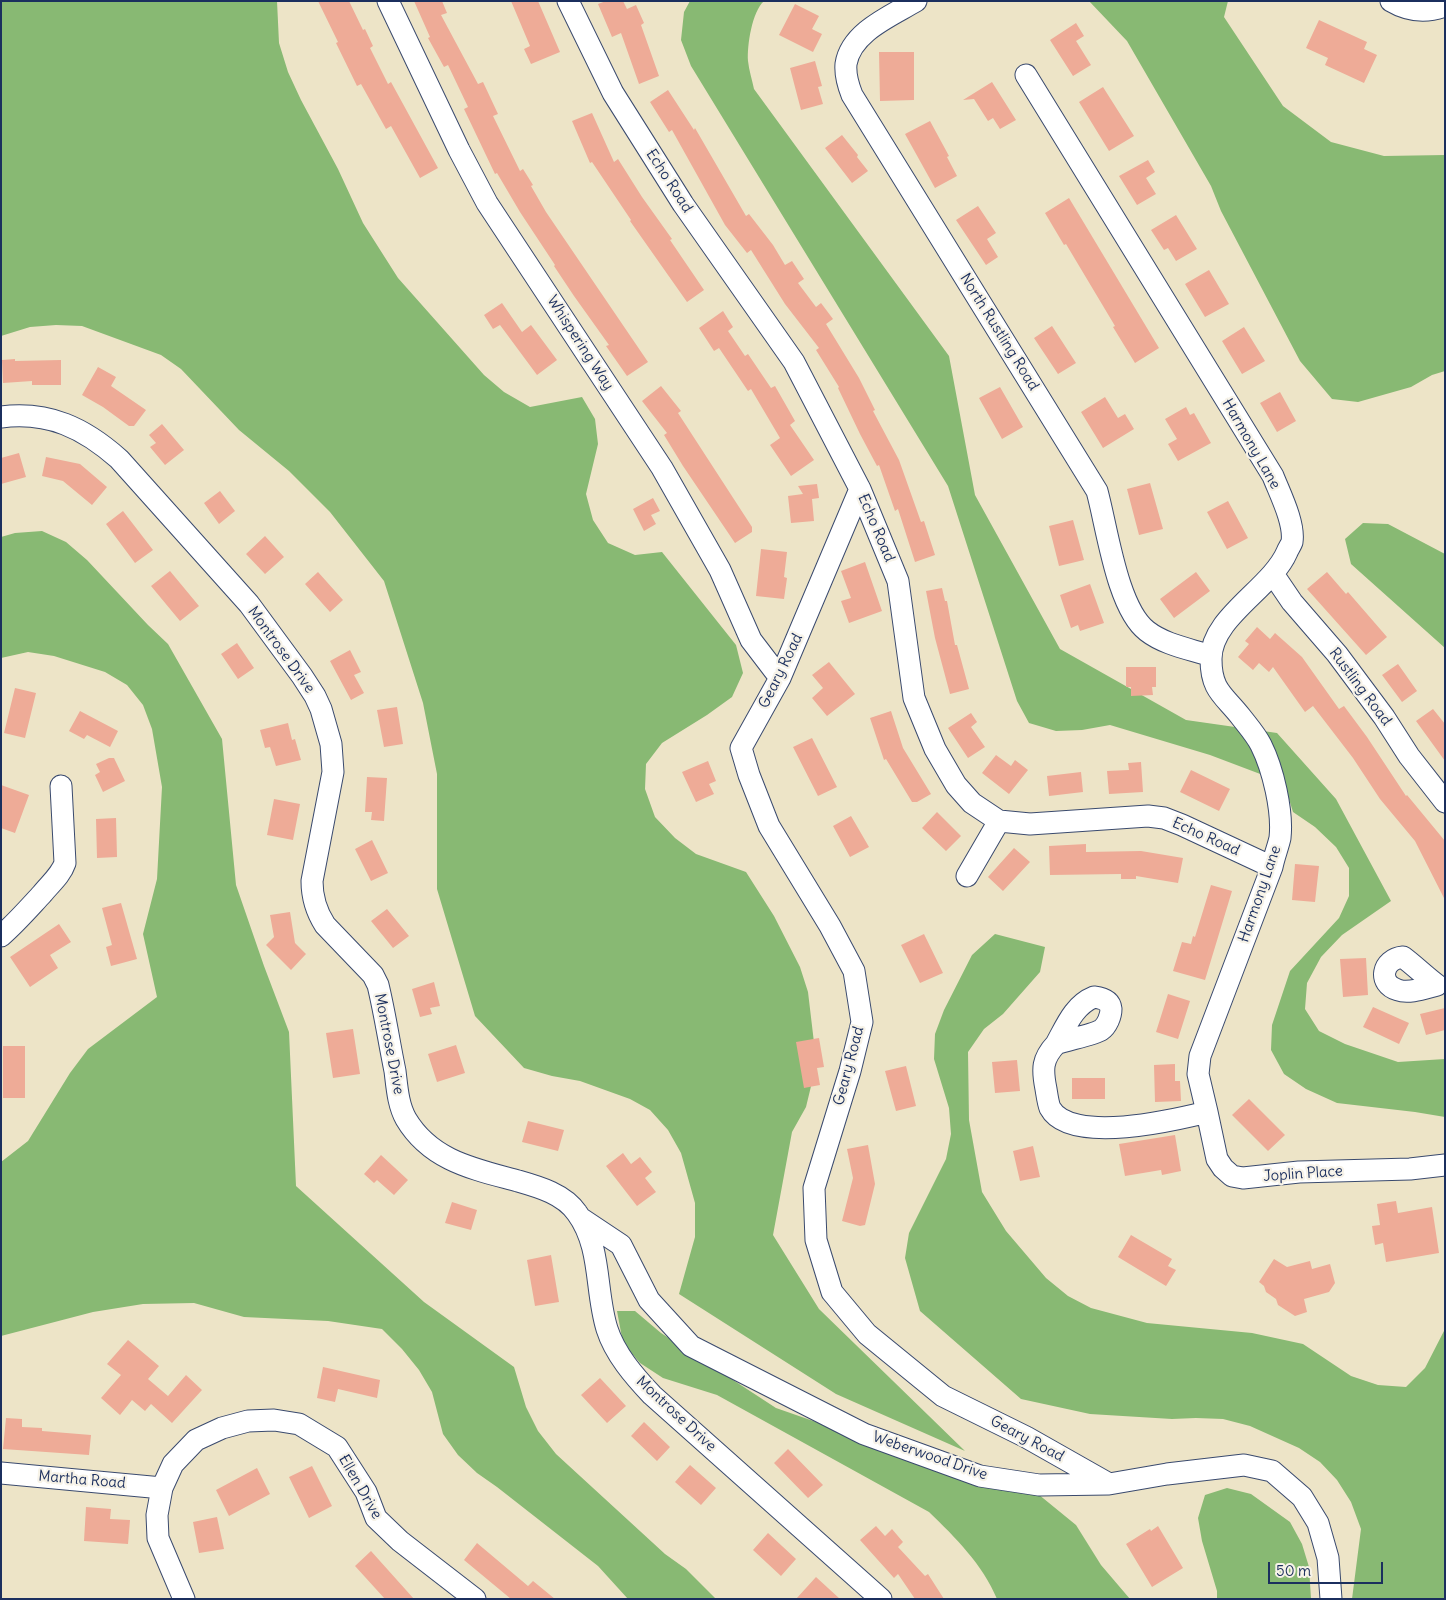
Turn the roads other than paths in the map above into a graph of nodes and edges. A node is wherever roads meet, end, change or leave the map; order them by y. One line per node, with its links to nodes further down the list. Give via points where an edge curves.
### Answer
1 (388, 1): 11 (street, Whispering Way, via 487,203 662,468 720,570 751,640)
2 (568, 1): 8 (street, Echo Road, via 618,101 683,204 794,362)
3 (916, 1): 10 (street, North Rustling Road, via 879,23 857,41 846,66 852,95 1093,483 1100,500 1112,560 1136,622 1164,641)
4 (1391, 1): 5 (street, via 1415,10)
5 (1445, 6)
6 (1026, 75): 9 (street, Harmony Lane, via 1273,476 1291,525 1292,542)
7 (1, 416): 21 (street, Montrose Drive, via 50,419 80,430 107,448 249,604 282,647 315,696 331,744 333,772 312,881 314,904 325,925 369,970 378,985 406,1118 425,1142 458,1164 555,1194 576,1210)
8 (860, 489): 11 (street, Geary Road); 14 (street, Echo Road, via 898,582 914,698 934,749 956,785 972,803)
9 (1273, 574): 10 (street, Harmony Lane, via 1226,622); 13 (street, Rustling Road, via 1292,602 1337,654)
10 (1211, 656): 15 (street, Harmony Lane, via 1212,677 1220,694 1260,743 1275,785 1280,837)
11 (780, 678): 23 (street, Geary Road, via 741,748 770,826 854,971 862,1022 814,1188 816,1240 832,1292 867,1334 943,1396 1026,1437)
12 (61, 786): 17 (street, via 66,863)
13 (1445, 802)
14 (999, 821): 15 (street, Echo Road, via 1030,824 1148,816 1164,818); 16 (street)
15 (1272, 867): 19 (street, Harmony Lane, via 1200,1056 1198,1074)
16 (967, 876)
17 (1, 936)
18 (1056, 1044): 19 (street, via 1043,1061 1045,1084 1050,1107 1066,1121 1082,1126 1133,1126)
19 (1207, 1112): 20 (street, Joplin Place, via 1217,1159 1232,1176 1243,1178)
20 (1445, 1165)
21 (581, 1219): 23 (street, Weberwood Drive, via 621,1246 648,1300 691,1346 864,1434 980,1476 1039,1485); 27 (street, Montrose Drive, via 594,1252 607,1328 618,1352 639,1381)
22 (1, 1473): 24 (street, Martha Road)
23 (1109, 1484): 28 (street, Weberwood Drive, via 1244,1465 1272,1472 1302,1497 1318,1523 1328,1558)
24 (162, 1488): 25 (street, Ellen Drive, via 158,1538); 26 (street, Ellen Drive, via 173,1464 196,1440 213,1432 248,1421 274,1420 299,1424 337,1447 366,1492 376,1518 400,1541)
25 (184, 1599)
26 (475, 1599)
27 (881, 1599)
28 (1331, 1599)

